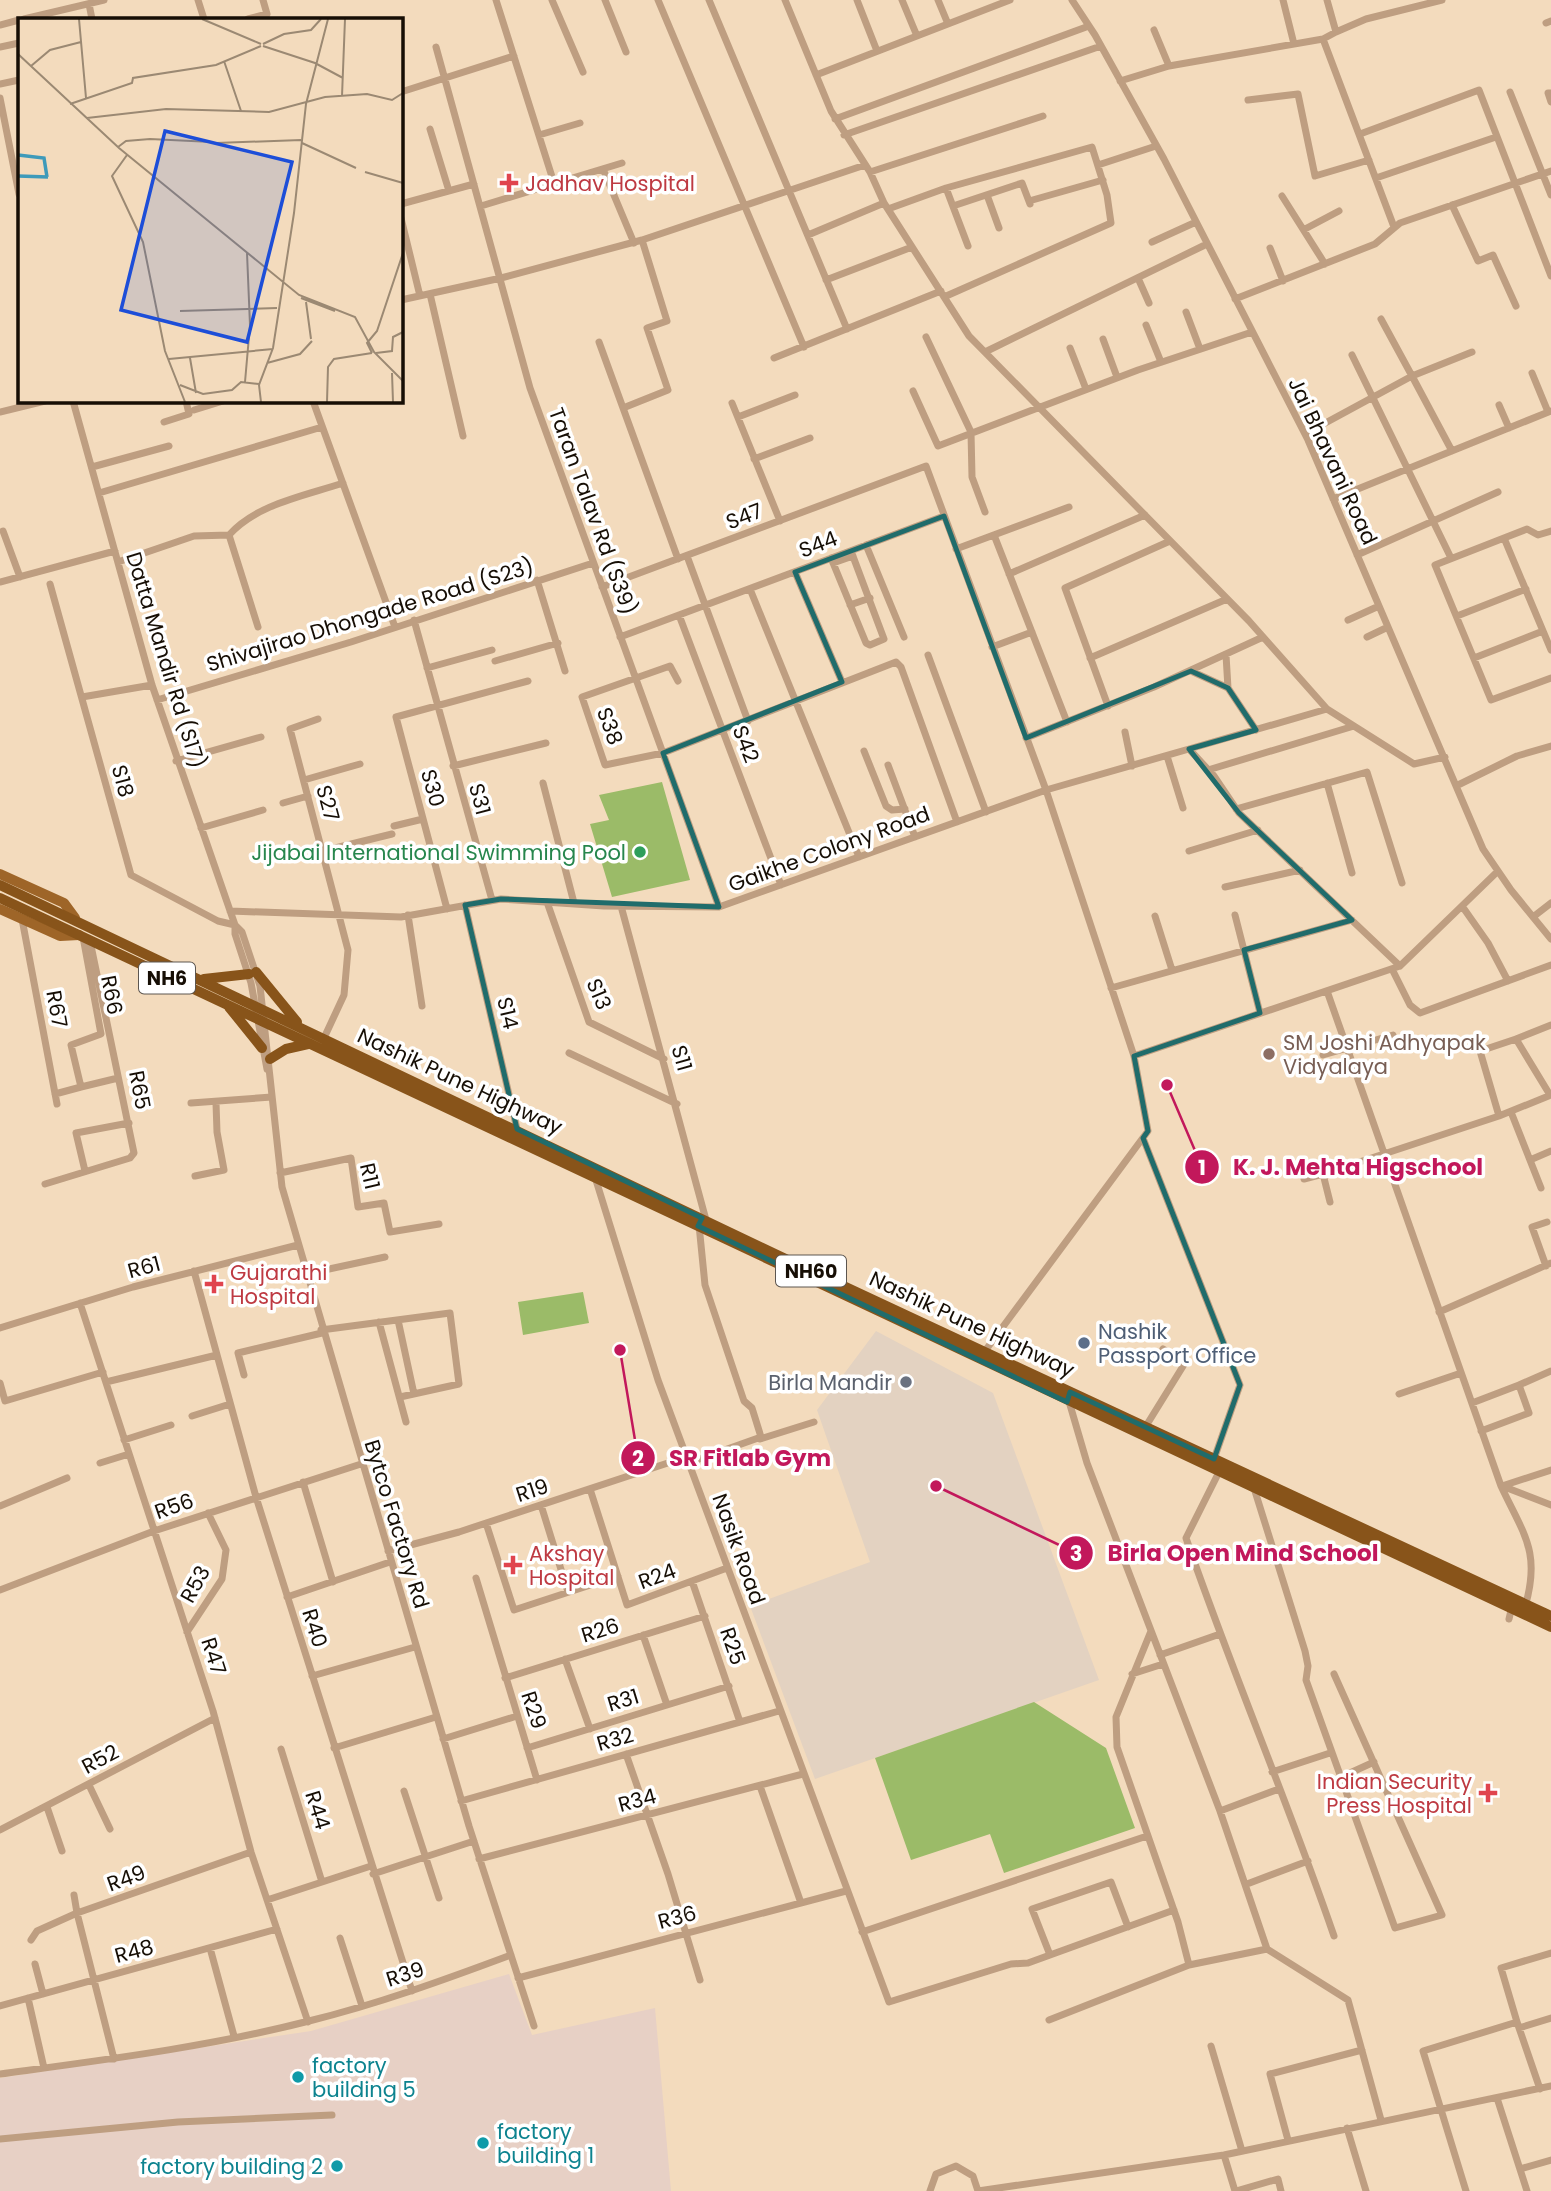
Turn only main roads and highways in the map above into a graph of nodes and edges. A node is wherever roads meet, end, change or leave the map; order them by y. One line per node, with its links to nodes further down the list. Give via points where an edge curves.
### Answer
1 (0, 874): 5 (main road, via 64,903)
2 (0, 885): 5 (highway, Nashik Pune Highway)
3 (0, 898): 6 (highway, NH6)
4 (0, 909): 6 (main road, via 60,936)
5 (75, 918): 7 (highway, Nashik Pune Highway / NH60)
6 (84, 938): 8 (highway, Nashik Pune Highway / NH6)
7 (201, 979): 9 (highway, Nashik Pune Highway / NH60); 10 (highway, via 253,973)
8 (225, 1003): 9 (highway, Nashik Pune Highway / NH6); 12 (highway)
9 (259, 1013): 10 (highway, Nashik Pune Highway / NH60); 11 (highway, Nashik Pune Highway / NH60)
10 (300, 1026): 14 (highway, Nashik Pune Highway / NH60)
11 (309, 1044): 13 (highway, via 286,1049); 14 (highway, Nashik Pune Highway / NH60)
12 (262, 1048)
13 (270, 1059)
14 (702, 1222): 15 (highway, Nashik Pune Highway / NH60); 15 (highway, Nashik Pune Highway / NH60, via 985,1351)
15 (1068, 1397): 16 (highway, Nashik Pune Highway / NH60); 16 (highway, Nashik Pune Highway / NH60, via 1146,1426)
16 (1511, 1609): 17 (highway, Nashik Pune Highway / NH60)
17 (1524, 1609): 18 (highway, Nashik Pune Highway / NH60); 19 (highway, Nashik Pune Highway / NH60)
18 (1551, 1616)
19 (1551, 1627)

